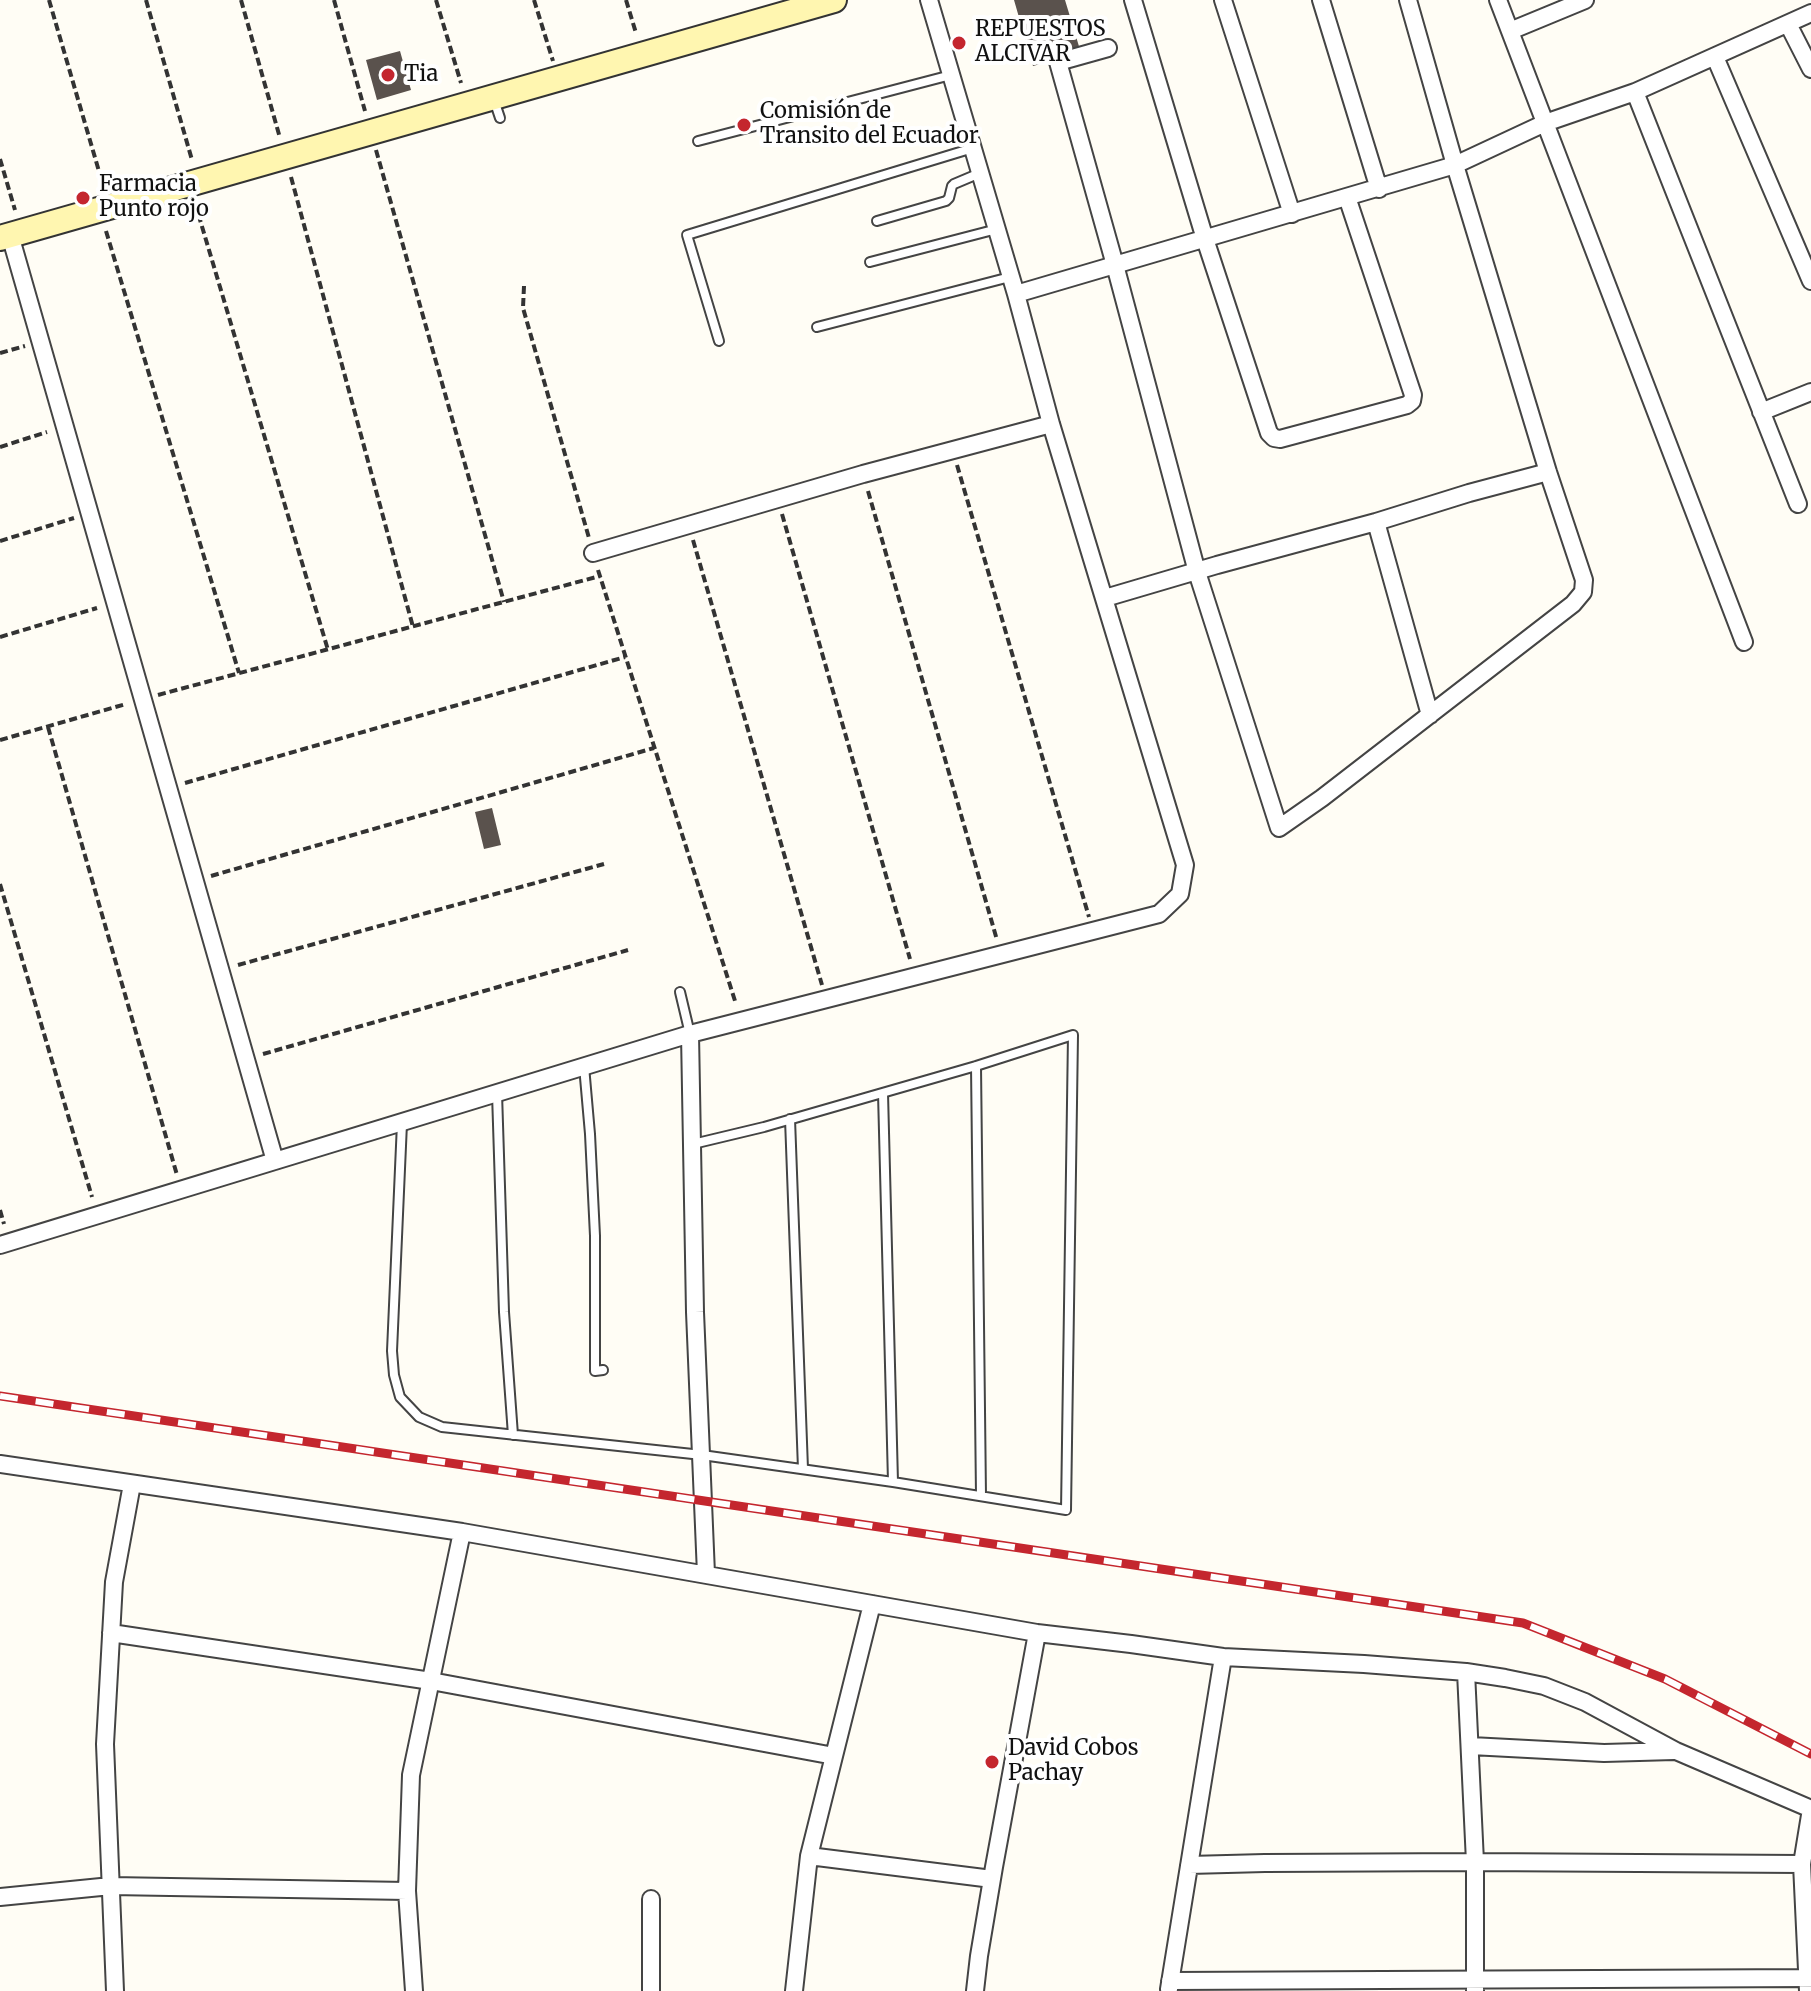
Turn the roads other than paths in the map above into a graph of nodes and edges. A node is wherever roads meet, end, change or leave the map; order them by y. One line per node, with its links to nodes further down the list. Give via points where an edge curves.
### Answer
1 (834, 0): 27 (street, via 559,78 497,108 468,104)
2 (929, 0): 15 (street)
3 (1133, 0): 28 (street)
4 (1223, 0): 24 (street)
5 (1321, 0): 22 (street)
6 (1408, 0): 20 (street)
7 (1498, 0): 11 (street)
8 (1585, 0): 11 (street)
9 (1811, 13): 10 (street)
10 (1788, 24): 13 (street); 14 (street)
11 (1510, 31): 17 (street)
12 (1108, 48): 30 (street, via 1058,62)
13 (1715, 57): 16 (street); 32 (street)
14 (1811, 69)
15 (951, 75): 18 (lane); 19 (street)
16 (1635, 92): 17 (street); 37 (street)
17 (1545, 123): 20 (street); 45 (street)
18 (698, 141)
19 (973, 148): 21 (street); 35 (lane, via 687,235)
20 (1455, 165): 22 (street); 39 (street)
21 (980, 173): 25 (lane, via 954,184 946,201); 26 (street)
22 (1379, 189): 23 (street)
23 (1347, 197): 24 (street); 28 (street, via 1413,395 1407,405 1274,438)
24 (1292, 214): 28 (street)
25 (877, 221)
26 (997, 229): 29 (lane); 31 (street)
27 (11, 235): 56 (street)
28 (1205, 239): 30 (street)
29 (870, 262)
30 (1115, 265): 33 (street); 43 (street)
31 (1011, 277): 33 (street); 34 (lane)
32 (1811, 281)
33 (1016, 294): 38 (street)
34 (817, 327)
35 (719, 341)
36 (1811, 392): 37 (street)
37 (1761, 412): 40 (street)
38 (1051, 424): 42 (street); 44 (street)
39 (1548, 472): 41 (street); 46 (street, via 1584,580 1583,592)
40 (1798, 504)
41 (1376, 522): 43 (street); 46 (street)
42 (593, 553)
43 (1197, 572): 44 (street); 46 (street, via 1279,828)
44 (1105, 598): 48 (street, via 1185,865 1180,894 1159,914)
45 (1744, 642)
46 (1430, 715)
47 (680, 992): 48 (lane)
48 (690, 1034): 49 (street); 55 (street)
49 (584, 1066): 51 (street); 58 (lane, via 595,1236 595,1371)
50 (976, 1066): 52 (lane); 65 (lane); 65 (lane, via 1073,1035 1066,1510)
51 (497, 1093): 54 (street); 59 (lane)
52 (883, 1093): 53 (lane); 63 (lane)
53 (790, 1119): 55 (lane); 62 (lane)
54 (402, 1122): 56 (street); 59 (lane, via 392,1351 400,1397 419,1417 442,1427)
55 (693, 1144): 60 (street)
56 (275, 1161): 57 (street)
57 (0, 1245)
58 (603, 1370)
59 (513, 1435): 60 (lane)
60 (702, 1455): 62 (lane); 67 (street)
61 (0, 1464): 64 (street)
62 (803, 1469): 63 (lane)
63 (893, 1482): 65 (lane)
64 (132, 1484): 66 (street); 69 (street, via 114,1582)
65 (981, 1496)
66 (462, 1532): 67 (street); 73 (street)
67 (706, 1574): 68 (street)
68 (872, 1604): 70 (street); 76 (street)
69 (111, 1633): 73 (street); 83 (street, via 105,1744)
70 (1037, 1633): 71 (street); 82 (street)
71 (1223, 1657): 72 (street); 81 (street)
72 (1466, 1672): 74 (street); 75 (street, via 1544,1686)
73 (431, 1681): 76 (street); 84 (street, via 411,1775)
74 (1471, 1746): 75 (street); 79 (street)
75 (1676, 1751): 77 (street)
76 (834, 1756): 78 (street)
77 (1811, 1809): 80 (street)
78 (809, 1856): 82 (street); 94 (street)
79 (1475, 1862): 80 (street); 81 (street); 88 (street)
80 (1802, 1864): 87 (street)
81 (1189, 1865): 90 (street)
82 (992, 1879): 95 (street)
83 (111, 1886): 84 (street); 85 (street); 91 (street)
84 (407, 1891): 92 (street)
85 (0, 1897)
86 (651, 1899): 93 (street)
87 (1809, 1982): 89 (street)
88 (1475, 1985): 89 (street); 90 (street)
89 (1679, 1985)
90 (1170, 1986)
91 (115, 1991)
92 (414, 1991)
93 (651, 1991)
94 (794, 1991)
95 (975, 1991)

